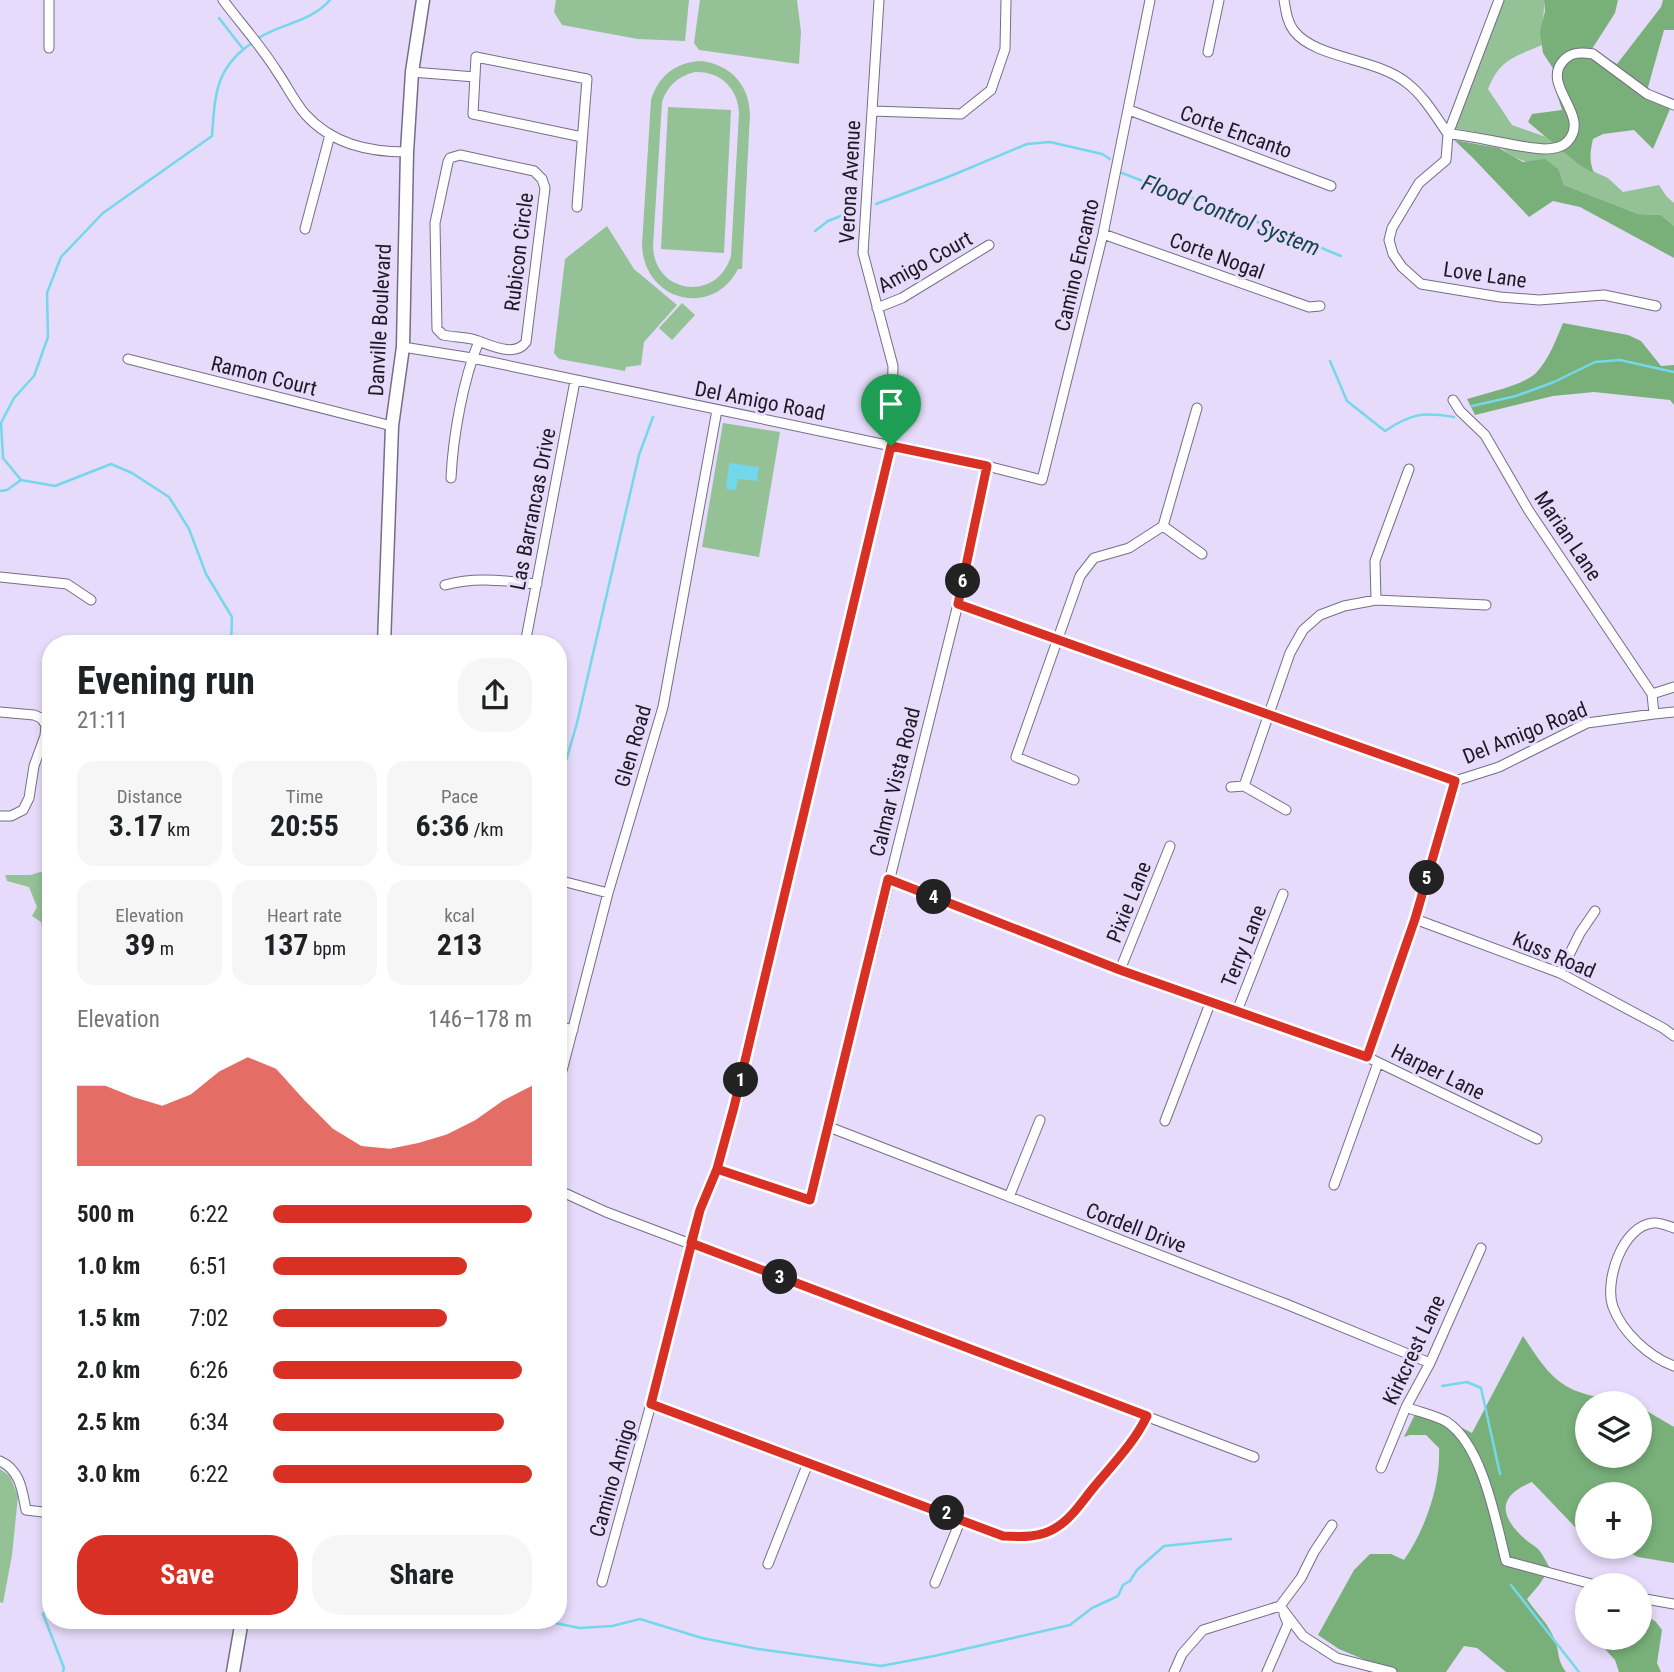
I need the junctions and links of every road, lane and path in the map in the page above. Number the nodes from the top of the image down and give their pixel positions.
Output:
1 (49, 0) edge
2 (223, 0) edge
3 (423, 0) edge
4 (879, 0) edge
5 (1006, 0) edge
6 (1150, 0) edge
7 (1219, 0) edge
8 (1284, 0) edge
9 (1499, 0) edge
10 (50, 48) dead end
11 (1208, 51) dead end
12 (412, 72) junction
13 (475, 77) junction
14 (1674, 105) edge
15 (1129, 110) junction
16 (872, 111) junction
17 (1448, 134) junction
18 (330, 135) junction
19 (582, 137) junction
20 (407, 152) junction
21 (1331, 186) dead end
22 (577, 207) dead end
23 (305, 229) dead end
24 (1103, 234) junction
25 (989, 245) dead end
26 (1320, 306) dead end
27 (1656, 306) dead end
28 (877, 308) junction
29 (479, 341) junction
30 (403, 347) junction
31 (472, 358) junction
32 (128, 359) dead end
33 (575, 381) junction
34 (1453, 400) dead end
35 (1197, 408) dead end
36 (717, 410) junction
37 (392, 426) junction
38 (891, 446) junction
39 (987, 466) junction
40 (1409, 469) dead end
41 (451, 478) dead end
42 (1163, 526) junction
43 (1202, 554) dead end
44 (0, 577) edge
45 (537, 584) junction
46 (445, 585) dead end
47 (91, 600) dead end
48 (1376, 600) junction
49 (958, 604) junction
50 (1486, 606) dead end
51 (384, 635) edge
52 (527, 635) edge
53 (1057, 639) junction
54 (1674, 687) edge
55 (1652, 694) junction
56 (0, 712) edge
57 (1674, 712) edge
58 (1269, 715) junction
59 (1654, 715) junction
60 (42, 720) edge
61 (42, 746) edge
62 (1074, 780) dead end
63 (1455, 781) junction
64 (1244, 786) junction
65 (1231, 788) dead end
66 (1286, 810) dead end
67 (0, 816) edge
68 (1170, 846) dead end
69 (888, 879) junction
70 (567, 882) edge
71 (608, 892) junction
72 (1283, 894) dead end
73 (1594, 911) dead end
74 (1415, 919) junction
75 (1120, 970) junction
76 (1560, 973) junction
77 (1211, 1001) junction
78 (1237, 1011) junction
79 (1674, 1026) edge
80 (567, 1028) edge
81 (1663, 1028) junction
82 (573, 1030) junction
83 (1674, 1036) edge
84 (567, 1052) edge
85 (1367, 1057) junction
86 (1378, 1063) junction
87 (1040, 1120) dead end
88 (1165, 1121) dead end
89 (829, 1127) junction
90 (1537, 1139) dead end
91 (717, 1169) junction
92 (1334, 1185) dead end
93 (567, 1194) edge
94 (1009, 1197) junction
95 (1674, 1227) edge
96 (691, 1243) junction
97 (1481, 1248) dead end
98 (1430, 1363) junction
99 (1674, 1366) edge
100 (651, 1404) junction
101 (1406, 1407) junction
102 (1147, 1416) junction
103 (1254, 1457) dead end
104 (0, 1461) edge
105 (808, 1462) junction
106 (1381, 1468) dead end
107 (42, 1512) edge
108 (961, 1518) junction
109 (1332, 1525) dead end
110 (768, 1564) dead end
111 (1575, 1580) edge
112 (602, 1582) dead end
113 (935, 1583) dead end
114 (1652, 1600) edge
115 (1674, 1604) edge
116 (1280, 1606) junction
117 (240, 1629) edge
118 (233, 1672) edge
119 (1174, 1672) edge
120 (1267, 1672) edge
121 (1392, 1672) edge

1 - 10 street
2 - 18 street
3 - 12 main road, Danville Boulevard
4 - 16 street, Verona Avenue
5 - 16 street
6 - 15 street, Camino Encanto
7 - 11 street
8 - 17 street
9 - 17 street, Love Lane
12 - 13 street
12 - 20 main road, Danville Boulevard
13 - 19 street
13 - 19 street
14 - 17 street
15 - 21 street, Corte Encanto
15 - 24 street, Camino Encanto
16 - 28 street, Verona Avenue
17 - 27 street, Love Lane
18 - 20 street
18 - 23 street
19 - 22 street
20 - 30 main road, Danville Boulevard
24 - 26 street, Corte Nogal
24 - 39 street, Camino Encanto
25 - 28 street, Amigo Court
28 - 38 street, Verona Avenue
29 - 29 street, Rubicon Circle
29 - 31 street
30 - 31 street, Del Amigo Road
30 - 37 main road, Danville Boulevard
31 - 33 street, Del Amigo Road
31 - 41 street
32 - 37 street, Ramon Court
33 - 36 street, Del Amigo Road
33 - 45 street, Las Barrancas Drive
34 - 55 street, Marian Lane
35 - 42 street
36 - 38 street, Del Amigo Road
36 - 71 street, Glen Road
37 - 51 main road, Danville Boulevard
38 - 39 street, Del Amigo Road
38 - 91 street, Camino Amigo
39 - 49 street
40 - 48 street
42 - 43 street
42 - 53 street
44 - 47 street
45 - 46 street
45 - 52 street, Las Barrancas Drive
48 - 50 street
48 - 58 street
49 - 53 street, Del Amigo Road
49 - 69 street, Calmar Vista Road
53 - 58 street, Del Amigo Road
53 - 62 street
54 - 55 street
55 - 59 street
56 - 60 street
57 - 59 street, Del Amigo Road
58 - 63 street, Del Amigo Road
58 - 64 street
59 - 63 street, Del Amigo Road
61 - 67 street
63 - 74 street
64 - 65 street
64 - 66 street
68 - 75 street, Pixie Lane
69 - 75 street, Harper Lane
69 - 89 street, Calmar Vista Road
70 - 71 street
71 - 82 street, Glen Road
72 - 78 street, Terry Lane
73 - 76 street
74 - 76 street, Kuss Road
74 - 85 street
75 - 77 street, Harper Lane
76 - 81 street, Kuss Road
77 - 78 street, Harper Lane
77 - 88 street
78 - 85 street, Harper Lane
79 - 81 street
80 - 82 street
81 - 83 street, Kuss Road
82 - 84 street, Glen Road
85 - 86 street, Harper Lane
86 - 90 street, Harper Lane
86 - 92 street
87 - 94 street
89 - 91 street, Calmar Vista Road
89 - 94 street, Cordell Drive
91 - 96 street, Camino Amigo
93 - 96 street
94 - 98 street, Cordell Drive
95 - 99 street
96 - 100 street, Camino Amigo
96 - 102 street
97 - 98 street, Kirkcrest Lane
98 - 101 street, Kirkcrest Lane
100 - 105 street
100 - 112 street, Camino Amigo
101 - 106 street, Kirkcrest Lane
101 - 111 street
102 - 103 street
102 - 108 street
104 - 107 street
105 - 108 street
105 - 110 street
108 - 113 street
109 - 116 street
114 - 115 street
116 - 119 street
116 - 120 street
116 - 121 street
117 - 118 main road

